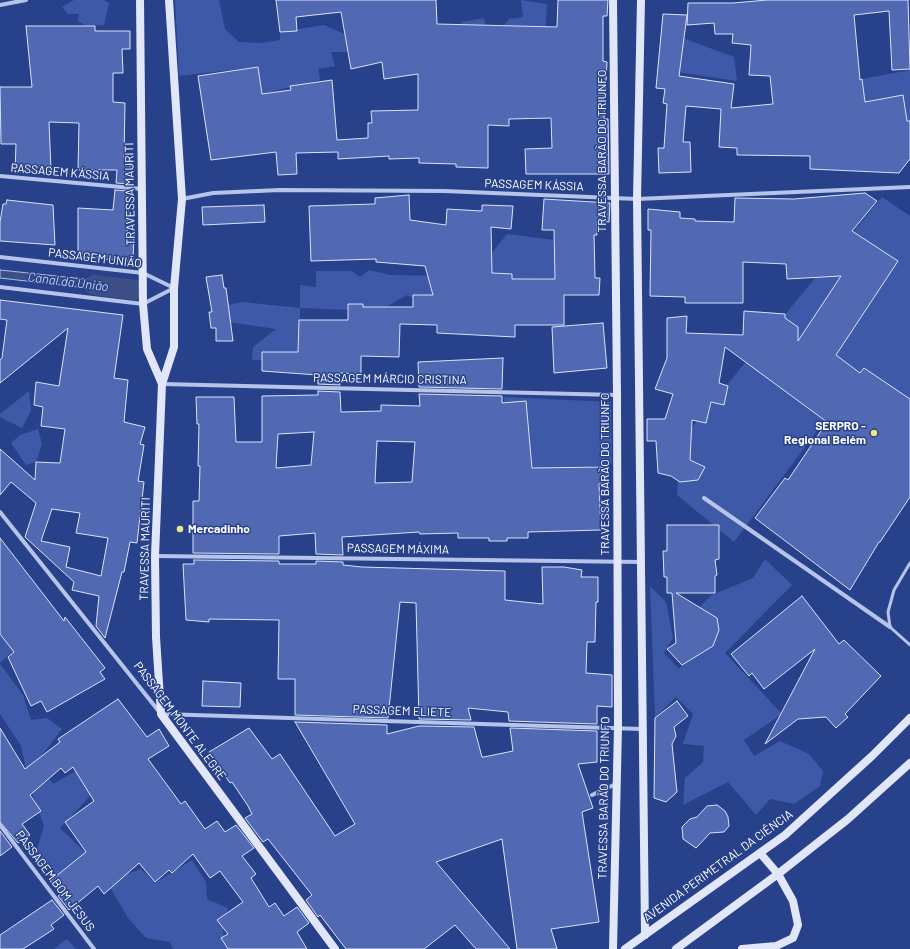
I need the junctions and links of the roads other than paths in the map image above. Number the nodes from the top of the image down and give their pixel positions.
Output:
1 (26, 0) edge
2 (140, 0) edge
3 (169, 0) edge
4 (613, 0) edge
5 (641, 0) edge
6 (0, 5) edge
7 (0, 176) edge
8 (910, 187) edge
9 (143, 189) junction
10 (182, 198) junction
11 (614, 199) junction
12 (637, 199) junction
13 (0, 256) edge
14 (143, 273) junction
15 (0, 287) edge
16 (174, 288) junction
17 (143, 304) junction
18 (162, 384) junction
19 (617, 395) junction
20 (704, 498) dead end
21 (0, 512) edge
22 (155, 556) junction
23 (617, 562) junction
24 (641, 562) junction
25 (910, 563) edge
26 (890, 627) junction
27 (910, 645) edge
28 (161, 714) junction
29 (910, 718) edge
30 (618, 727) junction
31 (642, 729) junction
32 (910, 763) edge
33 (616, 784) junction
34 (592, 795) dead end
35 (0, 825) edge
36 (760, 853) junction
37 (778, 874) junction
38 (645, 935) junction
39 (94, 949) edge
40 (335, 949) edge
41 (613, 949) edge
42 (625, 949) edge
43 (676, 949) edge
44 (742, 949) edge

1 - 6 street
2 - 9 main road, TRAVESSA MAURITI
3 - 10 main road, TRAVESSA MAURITI
4 - 11 main road, TRAVESSA BARÃO DO TRIUNFO
5 - 12 main road
7 - 9 street, PASSAGEM KÁSSIA
8 - 12 street, PASSAGEM KÁSSIA
9 - 14 main road, TRAVESSA MAURITI
10 - 11 street, PASSAGEM KÁSSIA
10 - 16 main road, TRAVESSA MAURITI
11 - 12 street, PASSAGEM KÁSSIA
11 - 19 main road, TRAVESSA BARÃO DO TRIUNFO
12 - 24 main road
13 - 14 street, PASSAGEM UNIÃO
14 - 16 street, PASSAGEM UNIÃO
14 - 17 main road, TRAVESSA MAURITI
15 - 17 street
16 - 17 street
16 - 18 main road, TRAVESSA MAURITI
17 - 18 main road, TRAVESSA MAURITI
18 - 19 street, PASSAGEM MÁRCIO CRISTINA
18 - 22 main road, TRAVESSA MAURITI
19 - 23 main road, TRAVESSA BARÃO DO TRIUNFO
20 - 26 street
21 - 28 street, PASSAGEM MONTE ALEGRE
22 - 23 street, PASSAGEM MÁXIMA
22 - 28 main road, TRAVESSA MAURITI
23 - 24 street, PASSAGEM MÁXIMA
23 - 30 main road, TRAVESSA BARÃO DO TRIUNFO
24 - 31 main road
25 - 26 lane
26 - 27 lane
28 - 30 street, PASSAGEM ELIETE
28 - 40 main road, PASSAGEM MONTE ALEGRE
29 - 36 main road, AVENIDA PERIMETRAL DA CIÊNCIA
30 - 31 street, PASSAGEM ELIETE
30 - 33 main road, TRAVESSA BARÃO DO TRIUNFO
31 - 38 main road
32 - 37 main road
33 - 34 street
33 - 41 main road, TRAVESSA BARÃO DO TRIUNFO
35 - 39 street, PASSAGEM BOM JESUS
36 - 37 main road
36 - 38 main road, AVENIDA PERIMETRAL DA CIÊNCIA
37 - 43 main road
37 - 44 main road
38 - 42 main road, AVENIDA PERIMETRAL DA CIÊNCIA

